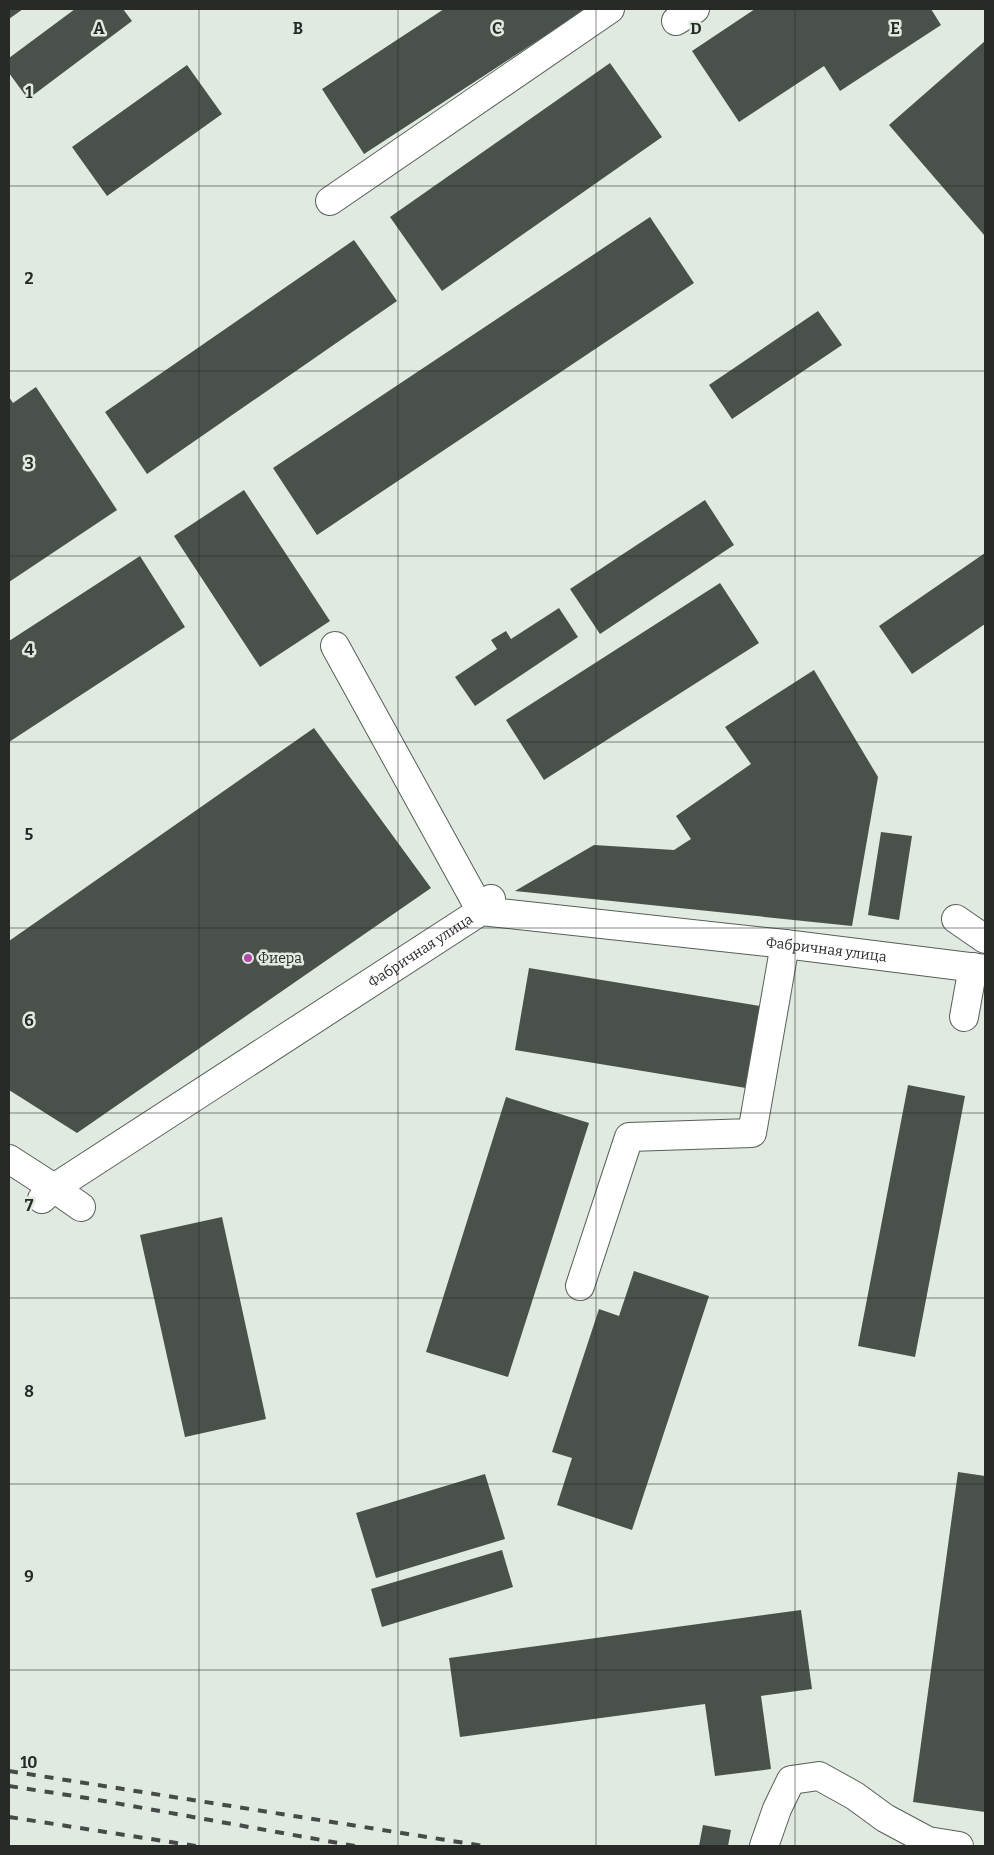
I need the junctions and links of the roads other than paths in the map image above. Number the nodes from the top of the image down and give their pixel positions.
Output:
1 (610, 9) edge
2 (330, 201) dead end
3 (334, 646) dead end
4 (486, 905) junction
5 (956, 919) dead end
6 (985, 940) edge
7 (785, 944) junction
8 (979, 968) edge
9 (964, 1016) dead end
10 (9, 1159) edge
11 (48, 1194) junction
12 (81, 1208) dead end
13 (580, 1286) dead end
14 (764, 1846) edge
15 (959, 1846) edge

1 - 2 street
3 - 4 street
4 - 7 street, Фабричная улица
4 - 11 street, Фабричная улица
5 - 6 street
7 - 8 street, Фабричная улица
7 - 13 street
8 - 9 street
10 - 11 street
11 - 12 street
14 - 15 street

